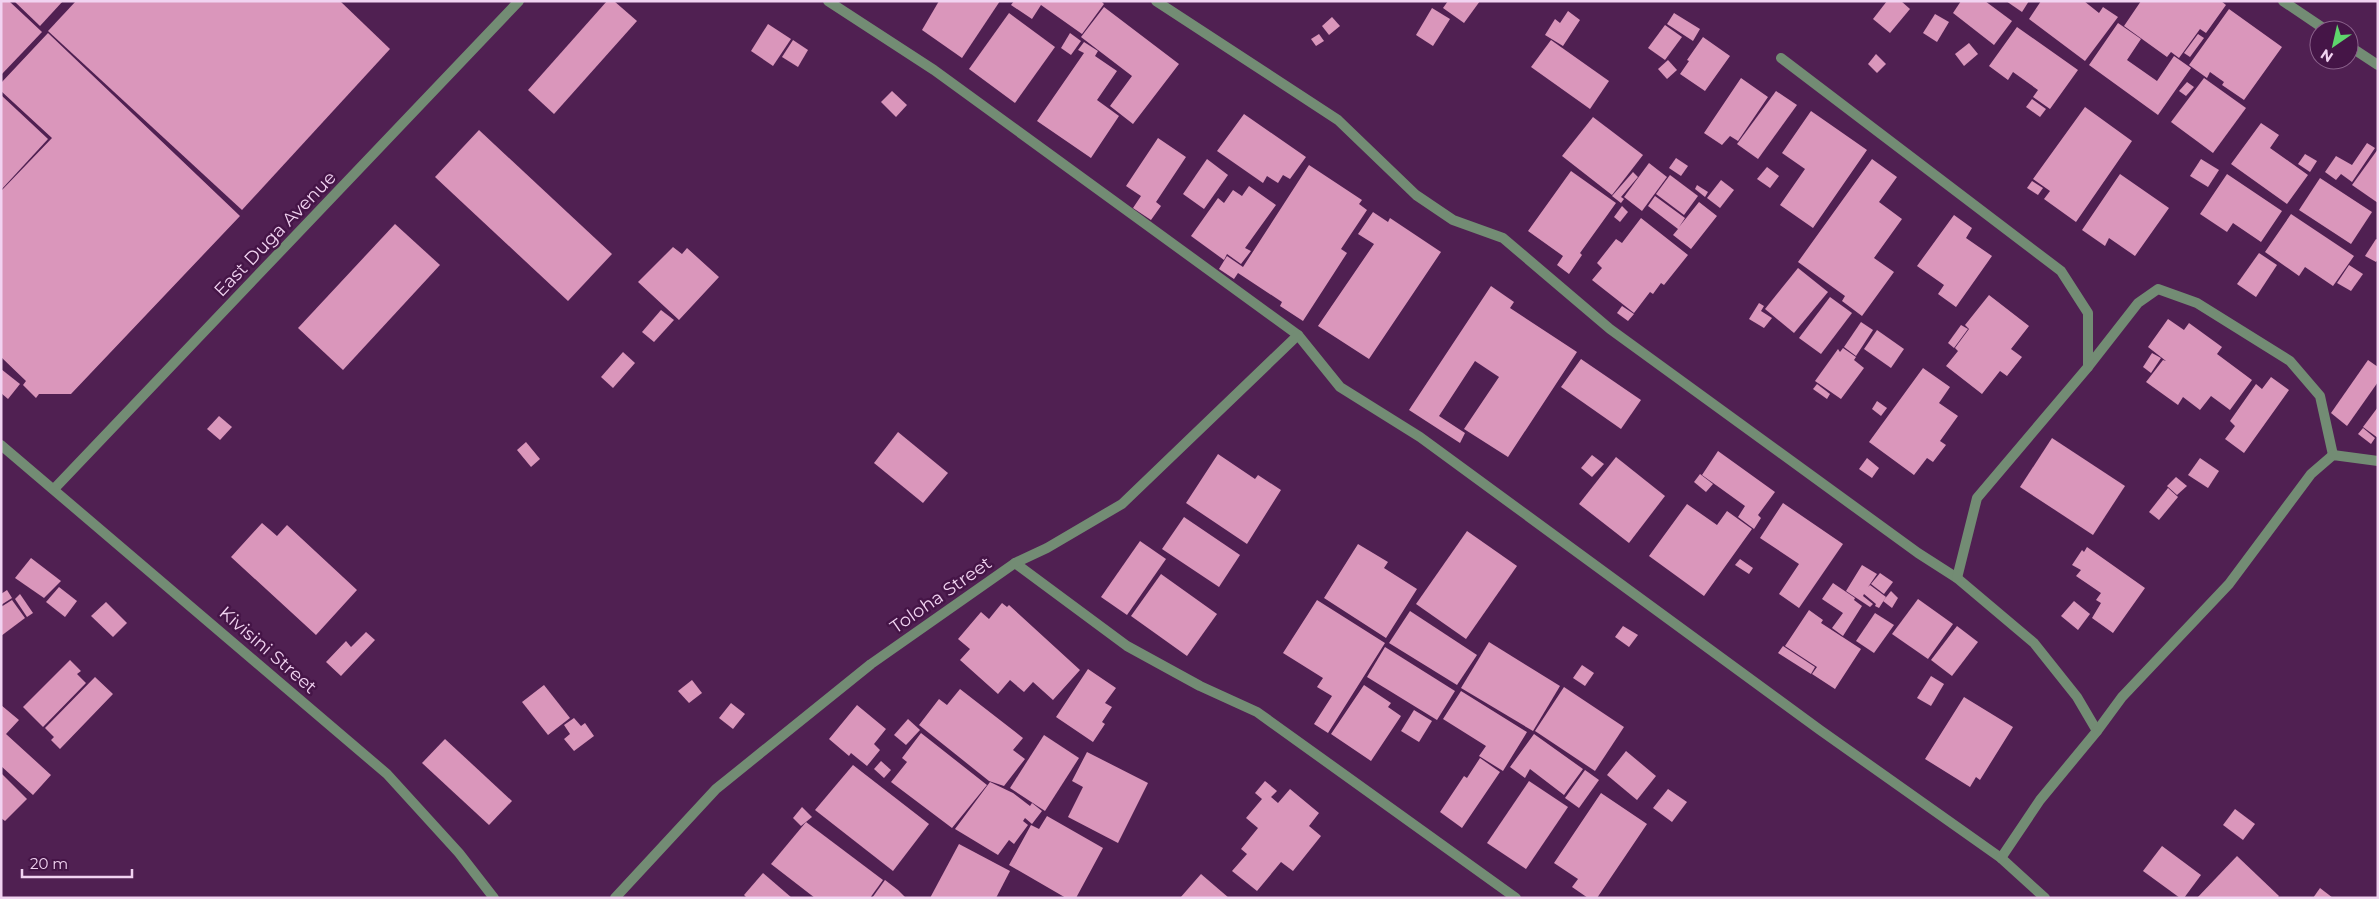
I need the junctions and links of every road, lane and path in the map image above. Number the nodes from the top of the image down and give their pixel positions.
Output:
1 (519, 1) edge
2 (828, 1) edge
3 (1156, 1) edge
4 (2284, 1) edge
5 (2312, 20) edge
6 (2359, 53) edge
7 (1781, 58) dead end
8 (2378, 66) edge
9 (1298, 335) junction
10 (2088, 367) junction
11 (1, 445) edge
12 (2334, 455) junction
13 (2378, 461) edge
14 (54, 489) junction
15 (1015, 563) junction
16 (1957, 578) junction
17 (2097, 731) junction
18 (2001, 858) junction
19 (494, 898) edge
20 (614, 898) edge
21 (1516, 898) edge
22 (2045, 898) edge

1 - 14 street, East Duga Avenue
2 - 9 street
3 - 16 street
4 - 5 street
6 - 8 street
7 - 10 street
9 - 15 street, Toloha Street
9 - 18 street
10 - 12 street
10 - 16 street
11 - 14 street, Kivisini Street
12 - 13 street
12 - 17 street
14 - 19 street, Kivisini Street
15 - 20 street, Toloha Street
15 - 21 street
16 - 17 street
17 - 18 street
18 - 22 street

